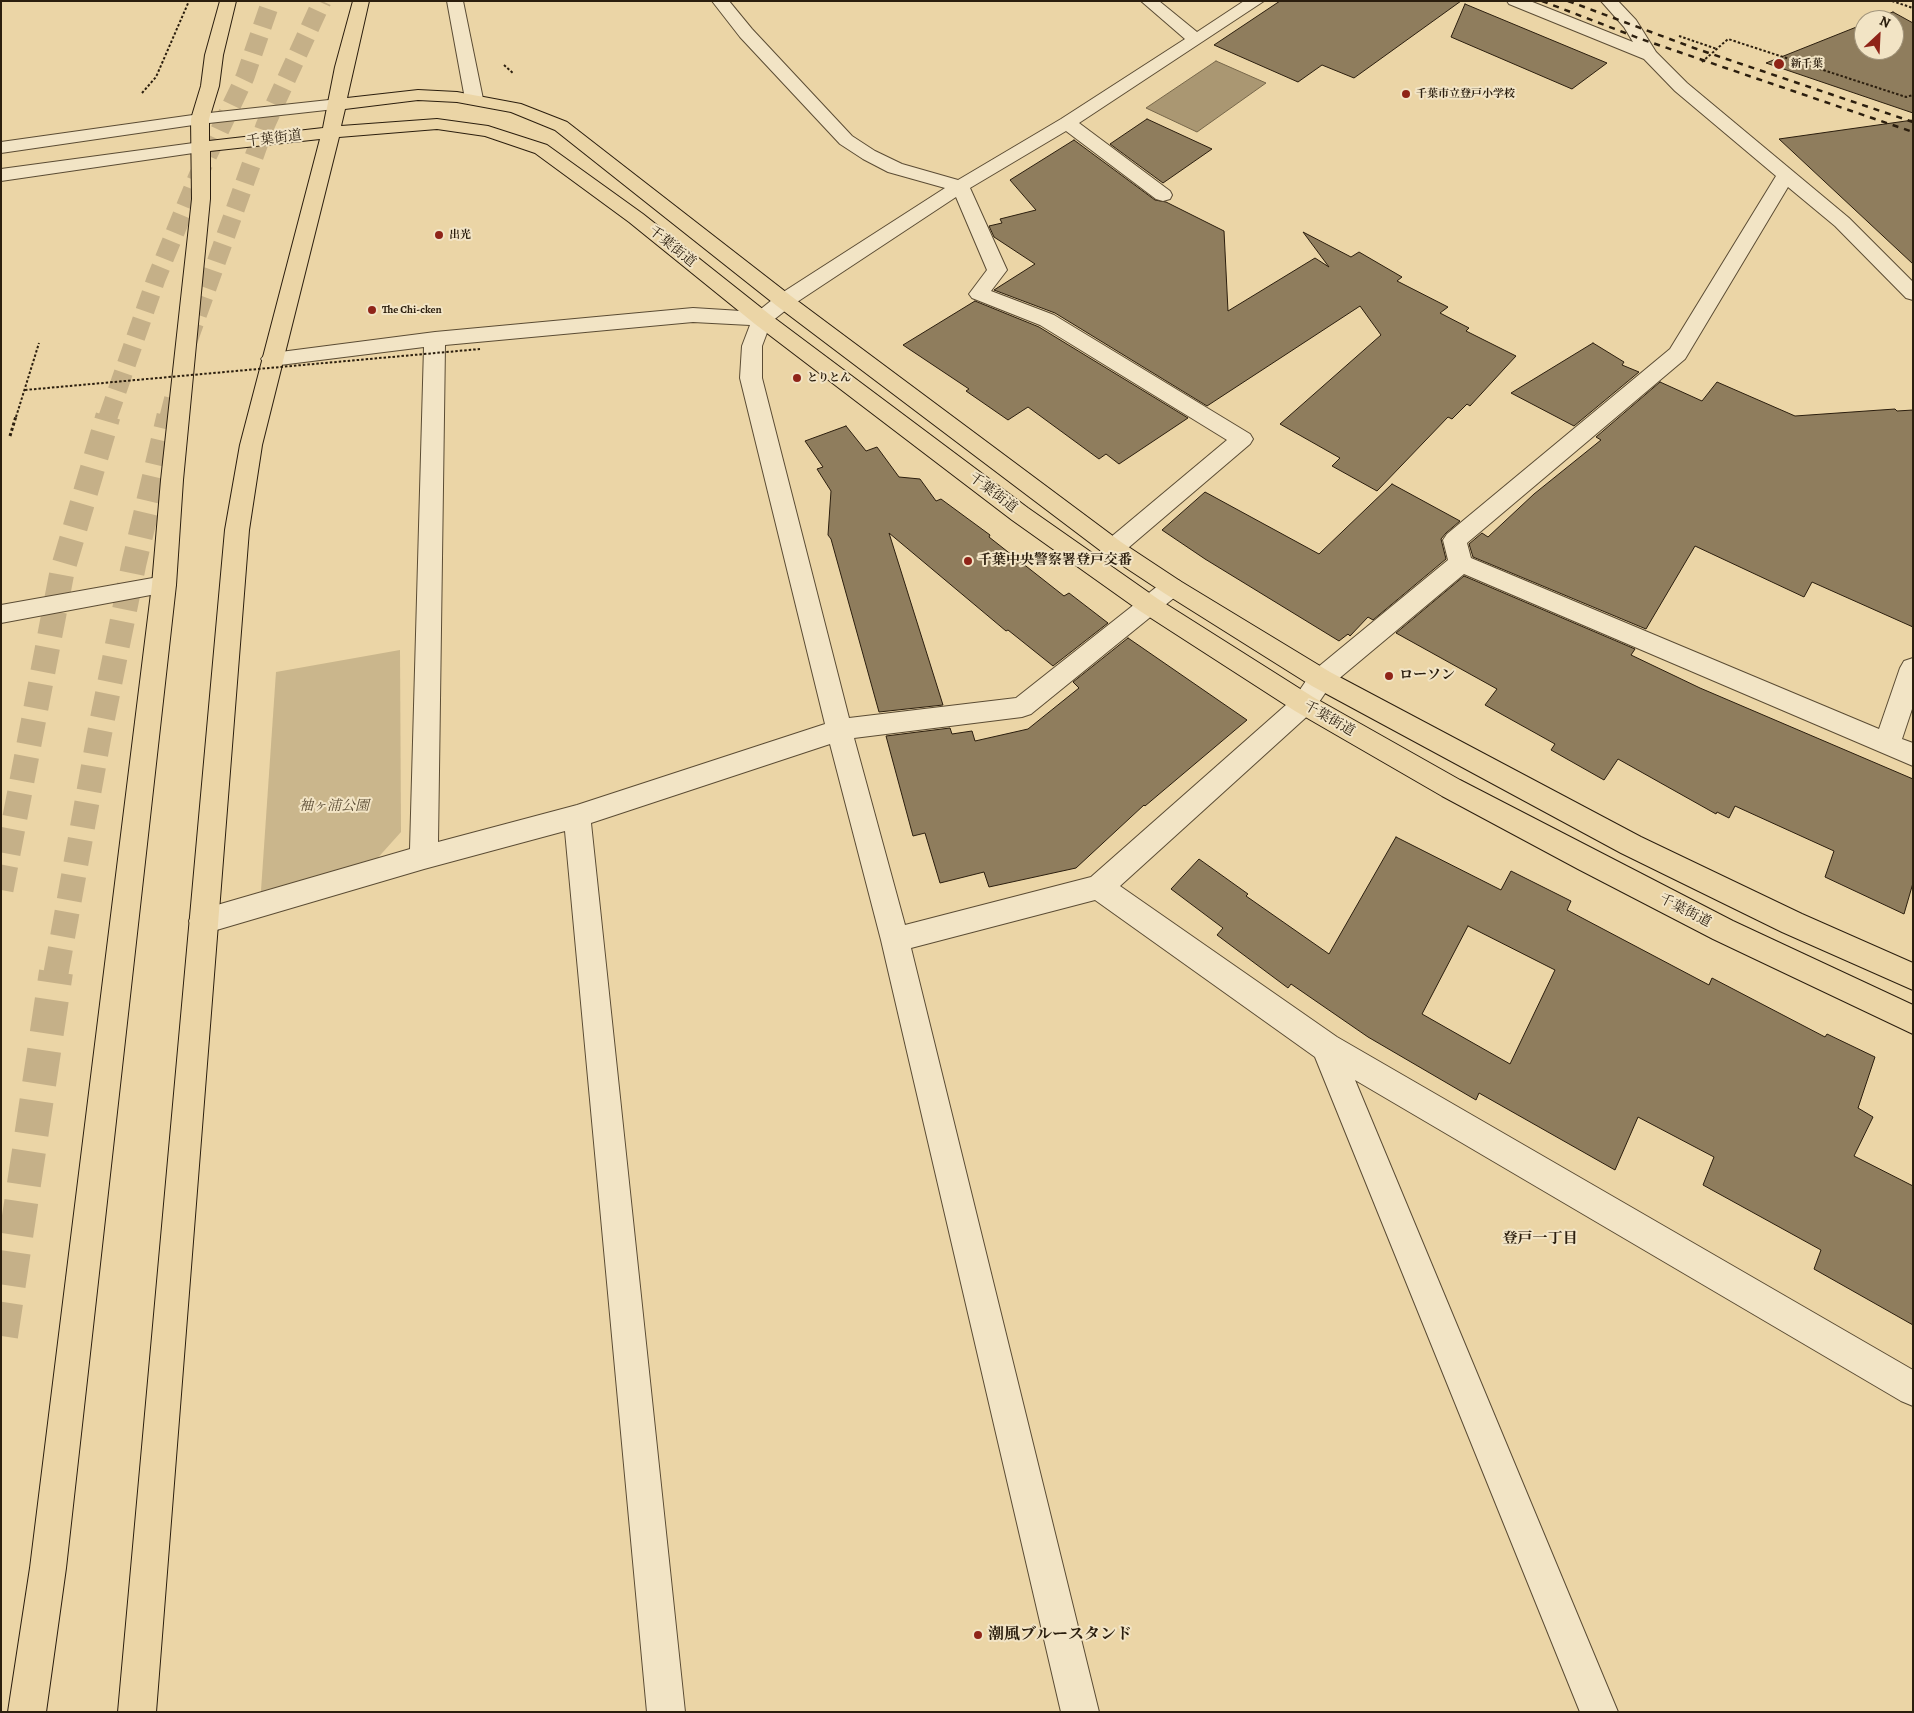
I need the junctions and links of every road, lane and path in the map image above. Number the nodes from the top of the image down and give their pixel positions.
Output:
1 (189, 1) edge
2 (228, 1) edge
3 (361, 1) edge
4 (456, 1) edge
5 (720, 1) edge
6 (1149, 1) edge
7 (1256, 1) edge
8 (1515, 1) edge
9 (1609, 1) edge
10 (1892, 1) edge
11 (1913, 8) edge
12 (1195, 39) junction
13 (1650, 55) junction
14 (1678, 84) junction
15 (1913, 95) edge
16 (136, 96) dead end
17 (474, 99) junction
18 (338, 104) junction
19 (200, 119) junction
20 (1067, 122) junction
21 (331, 132) junction
22 (201, 147) junction
23 (1, 148) edge
24 (1, 175) edge
25 (1786, 175) junction
26 (960, 186) junction
27 (1163, 195) dead end
28 (1913, 294) edge
29 (784, 301) junction
30 (762, 319) junction
31 (435, 339) junction
32 (39, 343) dead end
33 (480, 349) dead end
34 (272, 359) junction
35 (25, 390) junction
36 (10, 436) dead end
37 (1113, 548) junction
38 (1461, 563) junction
39 (164, 585) junction
40 (1172, 587) junction
41 (1149, 604) junction
42 (1, 614) edge
43 (1913, 668) edge
44 (1321, 678) junction
45 (1304, 704) junction
46 (839, 730) junction
47 (1887, 744) junction
48 (1913, 755) edge
49 (576, 816) junction
50 (424, 857) junction
51 (1099, 887) junction
52 (203, 921) junction
53 (895, 940) junction
54 (1913, 977) edge
55 (1913, 1020) edge
56 (1326, 1047) junction
57 (1913, 1389) edge
58 (27, 1712) edge
59 (137, 1712) edge
60 (666, 1712) edge
61 (1080, 1712) edge
62 (1599, 1712) edge

1 - 16 path
2 - 19 highway
3 - 18 highway
4 - 17 street
5 - 26 street
6 - 12 street
7 - 12 street
8 - 13 street
9 - 13 street
10 - 11 path
12 - 20 street
13 - 14 street
14 - 15 path
14 - 25 street
17 - 18 highway, 千葉街道
17 - 29 highway, 千葉街道
18 - 19 street
18 - 21 highway
19 - 22 highway
19 - 23 street
20 - 26 street
20 - 27 street
21 - 22 highway, 千葉街道
21 - 30 highway, 千葉街道
21 - 34 highway
22 - 24 street
22 - 39 highway
25 - 28 street
25 - 38 street
26 - 29 street
26 - 37 street
29 - 30 street
29 - 37 highway, 千葉街道
30 - 31 street
30 - 41 highway, 千葉街道
30 - 46 street
31 - 34 street
31 - 50 street
32 - 35 path
33 - 35 path, bridge
34 - 52 highway
35 - 36 path
37 - 40 highway, 千葉街道
38 - 44 street
38 - 47 street
39 - 42 street
39 - 58 highway
40 - 41 street
40 - 44 highway, 千葉街道
41 - 45 highway, 千葉街道
41 - 46 street
43 - 47 street
44 - 45 street
44 - 54 highway, 千葉街道
45 - 51 street
45 - 55 highway, 千葉街道
46 - 49 street
46 - 53 street
47 - 48 street
49 - 50 street
49 - 60 street
50 - 52 street
51 - 53 street
51 - 56 street
52 - 59 highway
53 - 61 street
56 - 57 street
56 - 62 street

